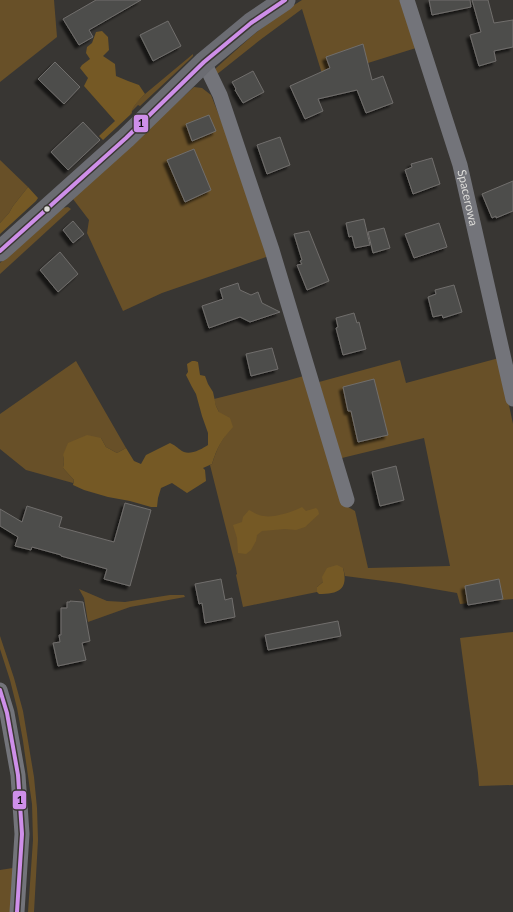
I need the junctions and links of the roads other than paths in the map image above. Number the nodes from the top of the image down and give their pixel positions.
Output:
1 (285, 0) edge
2 (407, 0) edge
3 (204, 62) junction
4 (0, 251) edge
5 (513, 399) edge
6 (347, 500) dead end
7 (0, 690) edge
8 (17, 912) edge

1 - 3 street
2 - 5 street, Spacerowa
3 - 4 street
3 - 6 street
7 - 8 street

